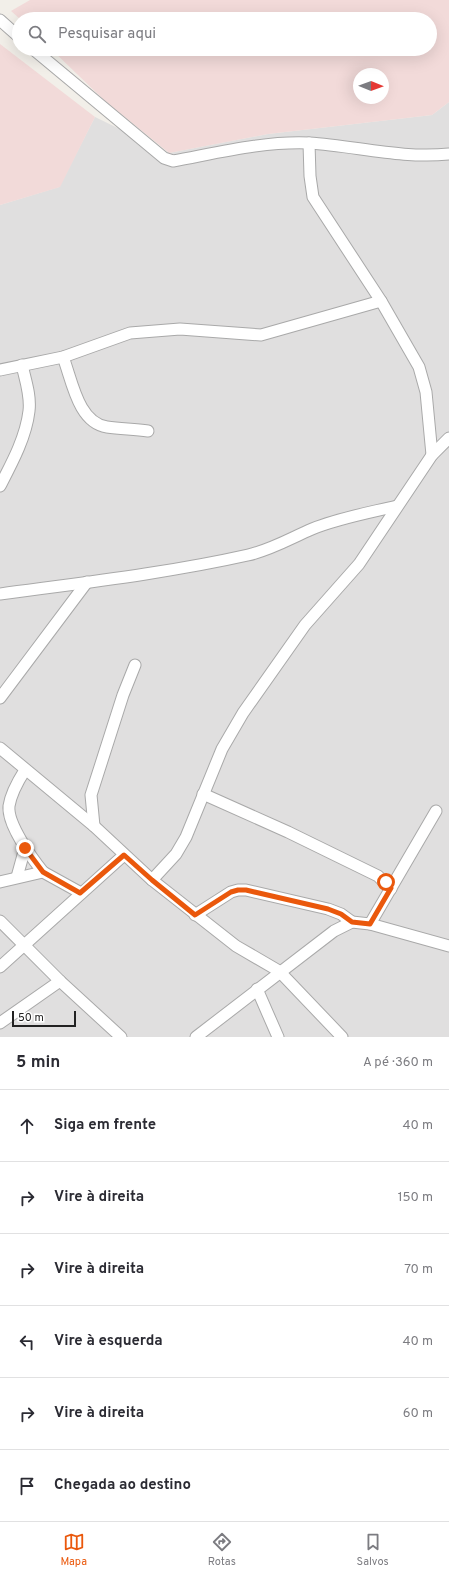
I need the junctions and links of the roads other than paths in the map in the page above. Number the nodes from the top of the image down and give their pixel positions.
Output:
1 (0, 20) edge
2 (12, 31) edge
3 (41, 56) edge
4 (309, 143) junction
5 (449, 154) edge
6 (381, 301) junction
7 (64, 357) junction
8 (22, 365) junction
9 (0, 370) edge
10 (148, 431) dead end
11 (449, 438) edge
12 (432, 455) junction
13 (0, 486) edge
14 (397, 506) junction
15 (87, 582) junction
16 (0, 594) edge
17 (135, 665) dead end
18 (0, 698) edge
19 (0, 748) edge
20 (25, 770) junction
21 (203, 794) junction
22 (436, 811) dead end
23 (94, 826) junction
24 (25, 848) junction
25 (124, 855) junction
26 (43, 872) junction
27 (17, 877) junction
28 (152, 880) junction
29 (0, 882) edge
30 (391, 888) junction
31 (80, 893) junction
32 (195, 915) junction
33 (0, 921) edge
34 (352, 922) junction
35 (370, 924) junction
36 (25, 945) junction
37 (449, 946) edge
38 (0, 967) edge
39 (279, 971) junction
40 (60, 981) junction
41 (257, 989) junction
42 (0, 1023) edge
43 (121, 1037) edge
44 (196, 1037) edge
45 (278, 1037) edge
46 (342, 1037) edge

1 - 2 street
3 - 4 street
4 - 5 street
4 - 6 street
6 - 7 street
6 - 12 street
7 - 8 street
7 - 10 street
8 - 9 street
8 - 13 street
11 - 12 street
12 - 14 street
14 - 15 street
14 - 21 street
15 - 16 street
15 - 18 street
17 - 23 street
19 - 20 street
20 - 23 street
20 - 24 street
21 - 28 street
21 - 30 street
22 - 30 street
23 - 25 street
24 - 26 street
24 - 27 street
25 - 28 street
25 - 31 street
26 - 27 street
26 - 31 street
27 - 29 street
28 - 32 street
30 - 35 street
31 - 36 street
32 - 34 street
32 - 39 street
33 - 36 street
34 - 35 street
34 - 39 street
35 - 37 street
36 - 38 street
36 - 40 street
39 - 41 street
39 - 46 street
40 - 42 street
40 - 43 street
41 - 44 street
41 - 45 street

